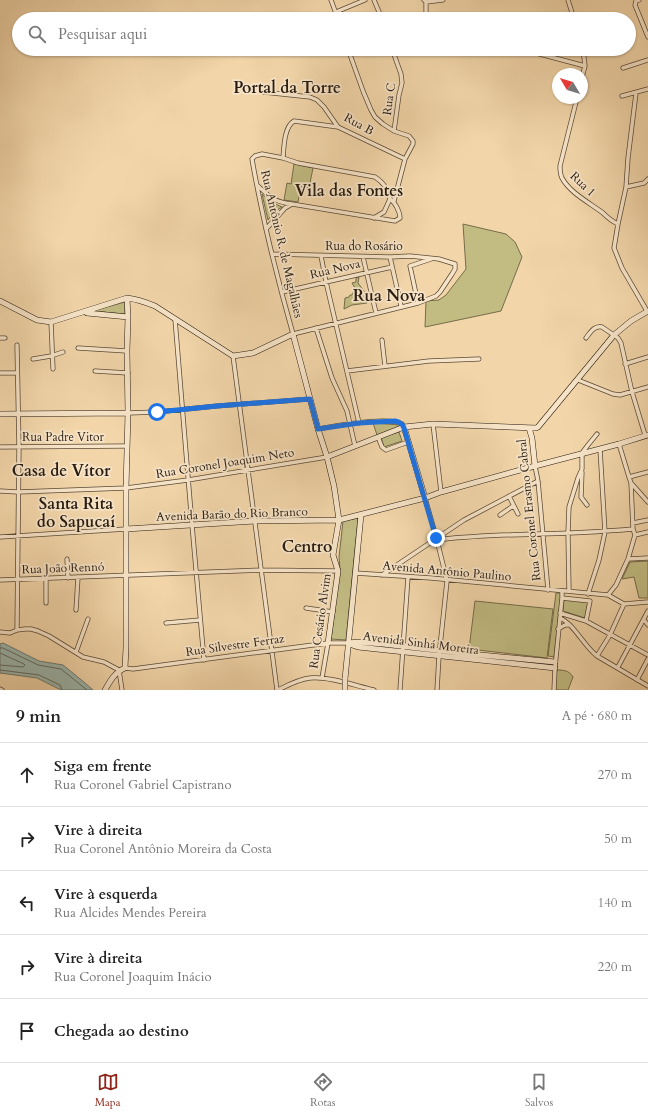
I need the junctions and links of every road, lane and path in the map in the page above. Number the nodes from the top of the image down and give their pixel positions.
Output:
1 (331, 0) edge
2 (365, 0) edge
3 (375, 0) edge
4 (443, 0) edge
5 (568, 0) edge
6 (425, 1) edge
7 (638, 1) edge
8 (336, 12) joint
9 (379, 12) edge
10 (426, 12) edge
11 (572, 12) edge
12 (648, 37) edge
13 (351, 56) edge
14 (395, 56) edge
15 (547, 56) edge
16 (584, 56) edge
17 (648, 60) edge
18 (585, 66) joint
19 (623, 68) dead end
20 (648, 89) edge
21 (263, 92) dead end
22 (636, 93) junction
23 (622, 96) dead end
24 (576, 104) edge
25 (338, 127) junction
26 (394, 131) junction
27 (283, 158) junction
28 (405, 159) junction
29 (648, 179) edge
30 (257, 186) junction
31 (626, 187) junction
32 (392, 200) junction
33 (292, 204) junction
34 (374, 218) junction
35 (618, 224) junction
36 (266, 229) junction
37 (272, 254) junction
38 (321, 256) junction
39 (363, 257) junction
40 (390, 257) junction
41 (433, 259) junction
42 (392, 267) junction
43 (366, 272) junction
44 (326, 282) junction
45 (282, 292) junction
46 (127, 298) junction
47 (0, 301) edge
48 (418, 302) junction
49 (400, 306) junction
50 (648, 311) edge
51 (84, 312) junction
52 (376, 313) junction
53 (128, 317) junction
54 (175, 319) junction
55 (50, 322) junction
56 (335, 322) junction
57 (316, 328) junction
58 (293, 334) junction
59 (614, 336) junction
60 (586, 338) dead end
61 (382, 340) dead end
62 (18, 345) dead end
63 (78, 348) dead end
64 (127, 351) junction
65 (63, 352) dead end
66 (51, 356) junction
67 (233, 356) junction
68 (648, 358) edge
69 (33, 359) dead end
70 (479, 359) dead end
71 (626, 364) junction
72 (385, 366) junction
73 (53, 369) dead end
74 (347, 371) junction
75 (95, 372) dead end
76 (0, 373) edge
77 (17, 373) junction
78 (128, 373) junction
79 (578, 380) junction
80 (648, 387) edge
81 (632, 392) junction
82 (310, 399) junction
83 (240, 404) junction
84 (182, 410) junction
85 (18, 413) junction
86 (128, 413) junction
87 (0, 414) edge
88 (359, 423) junction
89 (350, 424) junction
90 (433, 424) junction
91 (404, 428) junction
92 (529, 428) junction
93 (318, 429) junction
94 (597, 434) dead end
95 (646, 435) edge
96 (378, 437) junction
97 (408, 442) junction
98 (619, 444) junction
99 (127, 446) junction
100 (355, 446) junction
101 (0, 447) edge
102 (19, 447) junction
103 (600, 449) junction
104 (582, 453) junction
105 (327, 457) junction
106 (535, 466) junction
107 (248, 469) junction
108 (582, 469) junction
109 (648, 472) edge
110 (629, 477) junction
111 (188, 480) junction
112 (538, 481) junction
113 (631, 483) junction
114 (126, 488) junction
115 (0, 491) edge
116 (18, 492) junction
117 (441, 492) junction
118 (509, 496) junction
119 (581, 496) junction
120 (573, 497) junction
121 (425, 498) junction
122 (648, 502) edge
123 (587, 505) dead end
124 (513, 506) junction
125 (518, 514) dead end
126 (361, 515) junction
127 (500, 515) dead end
128 (339, 520) junction
129 (648, 520) edge
130 (255, 521) junction
131 (633, 523) junction
132 (192, 525) junction
133 (126, 529) junction
134 (633, 529) junction
135 (605, 532) junction
136 (648, 532) edge
137 (568, 533) junction
138 (543, 534) junction
139 (18, 535) junction
140 (635, 535) junction
141 (0, 536) edge
142 (437, 539) junction
143 (648, 558) edge
144 (66, 559) dead end
145 (628, 559) junction
146 (262, 570) junction
147 (338, 571) junction
148 (196, 572) junction
149 (355, 573) junction
150 (382, 574) junction
151 (126, 576) junction
152 (408, 576) junction
153 (78, 577) junction
154 (68, 578) junction
155 (46, 579) junction
156 (0, 580) edge
157 (18, 580) junction
158 (447, 580) junction
159 (548, 590) junction
160 (562, 591) junction
161 (569, 591) junction
162 (588, 594) junction
163 (608, 595) junction
164 (562, 598) junction
165 (648, 602) edge
166 (46, 603) dead end
167 (624, 604) junction
168 (306, 608) dead end
169 (76, 610) dead end
170 (333, 612) junction
171 (560, 612) junction
172 (648, 613) edge
173 (560, 618) junction
174 (88, 619) dead end
175 (200, 620) junction
176 (644, 620) junction
177 (586, 621) junction
178 (166, 623) dead end
179 (570, 625) junction
180 (648, 625) edge
181 (558, 629) junction
182 (17, 630) junction
183 (0, 632) edge
184 (610, 635) junction
185 (328, 643) junction
186 (348, 643) junction
187 (630, 646) junction
188 (403, 649) junction
189 (272, 651) junction
190 (76, 652) junction
191 (439, 653) junction
192 (648, 655) edge
193 (470, 656) junction
194 (597, 656) junction
195 (204, 660) junction
196 (648, 660) edge
197 (556, 662) junction
198 (618, 667) junction
199 (554, 668) junction
200 (122, 669) junction
201 (322, 678) junction
202 (637, 680) junction
203 (648, 686) edge
204 (105, 690) edge
205 (122, 690) edge
206 (278, 690) edge
207 (344, 690) edge
208 (374, 690) edge
209 (400, 690) edge
210 (437, 690) edge
211 (554, 690) edge

1 - 8 street
2 - 8 street
3 - 9 street
4 - 6 street
5 - 11 street
6 - 10 street
7 - 12 street
13 - 26 street
14 - 26 street, Rua C
15 - 18 street
16 - 18 street
17 - 19 street
20 - 22 street
21 - 25 street, Rua B
22 - 23 street
22 - 31 street
24 - 35 street, Rua 1
25 - 27 street
25 - 28 street, Rua B
26 - 28 street
27 - 30 street, Rua Antônio R. de Magalhães
27 - 32 street
28 - 32 street
29 - 31 street
30 - 33 street
30 - 36 street, Rua Antônio R. de Magalhães
31 - 35 street
32 - 34 street
32 - 34 street
33 - 34 street
33 - 36 street
35 - 50 street
36 - 37 street, Rua Antônio R. de Magalhães
37 - 38 street, Rua do Rosário
37 - 45 street, Rua Antônio R. de Magalhães
38 - 39 street, Rua do Rosário
38 - 44 street
39 - 40 street, Rua do Rosário
39 - 43 street
40 - 41 street, Rua do Rosário
40 - 42 street
41 - 48 street
41 - 48 street, Rua do Rosário
42 - 43 street, Rua Nova
42 - 49 street
43 - 44 street, Rua Nova
43 - 52 street
44 - 45 street, Rua Nova
44 - 56 street
45 - 58 street, Rua Antônio R. de Magalhães
46 - 51 main road
46 - 53 main road
46 - 54 main road
47 - 55 main road
48 - 49 street
49 - 52 street
50 - 59 main road
51 - 53 main road
51 - 55 main road
52 - 56 street
53 - 64 main road
54 - 67 main road
54 - 84 street
55 - 66 street
56 - 57 street
56 - 74 street
57 - 58 street
57 - 89 street
58 - 67 main road
58 - 82 main road, Rua Cesário Alvim
59 - 60 street
59 - 71 street
59 - 79 main road
61 - 72 street
62 - 77 street
63 - 64 street
64 - 78 main road
65 - 66 street
66 - 69 street
66 - 73 street
67 - 83 street
68 - 71 street
70 - 72 street
71 - 81 street
72 - 74 street
74 - 88 street
75 - 78 street
76 - 77 street
77 - 85 street
78 - 86 main road
79 - 81 street
79 - 92 main road
80 - 81 street
81 - 95 street
82 - 83 street
82 - 93 main road, Rua Cesário Alvim
83 - 84 street
83 - 107 street
84 - 86 street
84 - 111 street
85 - 86 main road
85 - 87 main road
85 - 102 street
86 - 99 main road
88 - 89 street
88 - 91 street
89 - 93 street
89 - 100 street
90 - 91 main road
90 - 92 main road
90 - 117 street
91 - 96 main road
91 - 97 main road
92 - 106 main road, Rua Coronel Erasmo Cabral
93 - 105 main road, Rua Cesário Alvim
94 - 104 street
95 - 98 main road, Avenida Barão do Rio Branco
96 - 97 street
96 - 100 main road
97 - 121 main road
98 - 103 main road, Avenida Barão do Rio Branco
98 - 110 street
99 - 102 street, Rua Padre Vitor
99 - 114 main road
100 - 105 main road
101 - 102 street, Rua Padre Vitor
102 - 116 street
103 - 104 main road, Avenida Barão do Rio Branco
103 - 135 street
104 - 106 main road, Avenida Barão do Rio Branco
104 - 108 street
105 - 107 street, Rua Coronel Joaquim Neto
105 - 128 main road, Rua Cesário Alvim
106 - 112 street, Rua Coronel Erasmo Cabral
106 - 117 main road, Avenida Barão do Rio Branco
107 - 111 street, Rua Coronel Joaquim Neto
107 - 130 street
108 - 119 street
108 - 120 street
109 - 110 street
110 - 113 street
111 - 114 street, Rua Coronel Joaquim Neto
111 - 132 street
112 - 118 street
112 - 138 street, Rua Coronel Erasmo Cabral
113 - 122 street
113 - 131 street
114 - 116 street, Rua Coronel Joaquim Neto
114 - 133 main road
115 - 116 street, Rua Coronel Joaquim Neto
116 - 139 street
117 - 121 main road, Avenida Barão do Rio Branco
118 - 124 street
118 - 142 street
119 - 120 street
119 - 123 street
120 - 137 street
121 - 126 main road, Avenida Barão do Rio Branco
121 - 142 street
124 - 125 street
124 - 127 street
126 - 128 main road, Avenida Barão do Rio Branco
126 - 149 main road
128 - 130 main road, Avenida Barão do Rio Branco
128 - 147 main road, Rua Cesário Alvim
129 - 131 street
130 - 132 main road, Avenida Barão do Rio Branco
130 - 146 street
131 - 134 street
132 - 133 main road, Avenida Barão do Rio Branco
132 - 148 street
133 - 139 street
133 - 151 main road
134 - 135 street
134 - 140 street
135 - 137 street
135 - 162 street
136 - 140 street
137 - 138 street
137 - 161 street
138 - 142 street
138 - 159 street, Rua Coronel Erasmo Cabral
139 - 141 street
139 - 157 street
140 - 145 street
142 - 150 street
142 - 158 street
143 - 145 street
144 - 154 street
145 - 163 street
146 - 147 street, Rua João Rennó
146 - 148 street, Rua João Rennó
146 - 189 street
147 - 170 main road, Rua Cesário Alvim
148 - 151 street, Rua João Rennó
148 - 175 street
149 - 150 street, Avenida Antônio Paulino
149 - 186 main road
150 - 152 street, Avenida Antônio Paulino
151 - 153 street, Rua João Rennó
151 - 200 main road
152 - 158 street, Avenida Antônio Paulino
152 - 188 street
153 - 154 street, Rua João Rennó
153 - 169 street
154 - 155 street, Rua João Rennó
155 - 157 street, Rua João Rennó
155 - 166 street
156 - 157 street, Rua João Rennó
157 - 182 street
158 - 159 street, Avenida Antônio Paulino
158 - 191 street
159 - 160 street, Avenida Antônio Paulino
160 - 161 street, Avenida Antônio Paulino
160 - 164 street
161 - 162 street, Avenida Antônio Paulino
162 - 163 street, Avenida Antônio Paulino
163 - 167 street
164 - 171 street
164 - 177 street
165 - 167 street
167 - 184 street
168 - 170 street
170 - 185 main road, Rua Cesário Alvim
171 - 173 street
171 - 177 street
172 - 176 street
173 - 179 street
173 - 181 street
174 - 190 street
175 - 178 street
175 - 195 street
176 - 180 street
176 - 187 street
177 - 184 street
179 - 181 street
179 - 194 street
181 - 197 street
182 - 183 street
182 - 190 street
184 - 187 street
184 - 194 street
185 - 186 street, Rua Silvestre Ferraz
185 - 189 street, Rua Silvestre Ferraz
185 - 201 street, Rua Cesário Alvim
186 - 188 main road, Avenida Sinhá Moreira
186 - 207 main road, bridge
187 - 192 street
187 - 198 street
188 - 191 main road, Avenida Sinhá Moreira
188 - 209 street
189 - 195 street, Rua Silvestre Ferraz
189 - 206 street
190 - 200 street
191 - 193 main road, Avenida Sinhá Moreira
191 - 210 street
193 - 197 main road, Avenida Sinhá Moreira
193 - 199 main road, Avenida Sinhá Moreira
194 - 198 street
195 - 200 street, Rua Silvestre Ferraz
196 - 202 street
197 - 199 street
198 - 202 street
199 - 211 street
200 - 204 main road
200 - 205 street
201 - 206 street
201 - 208 street
202 - 203 street

